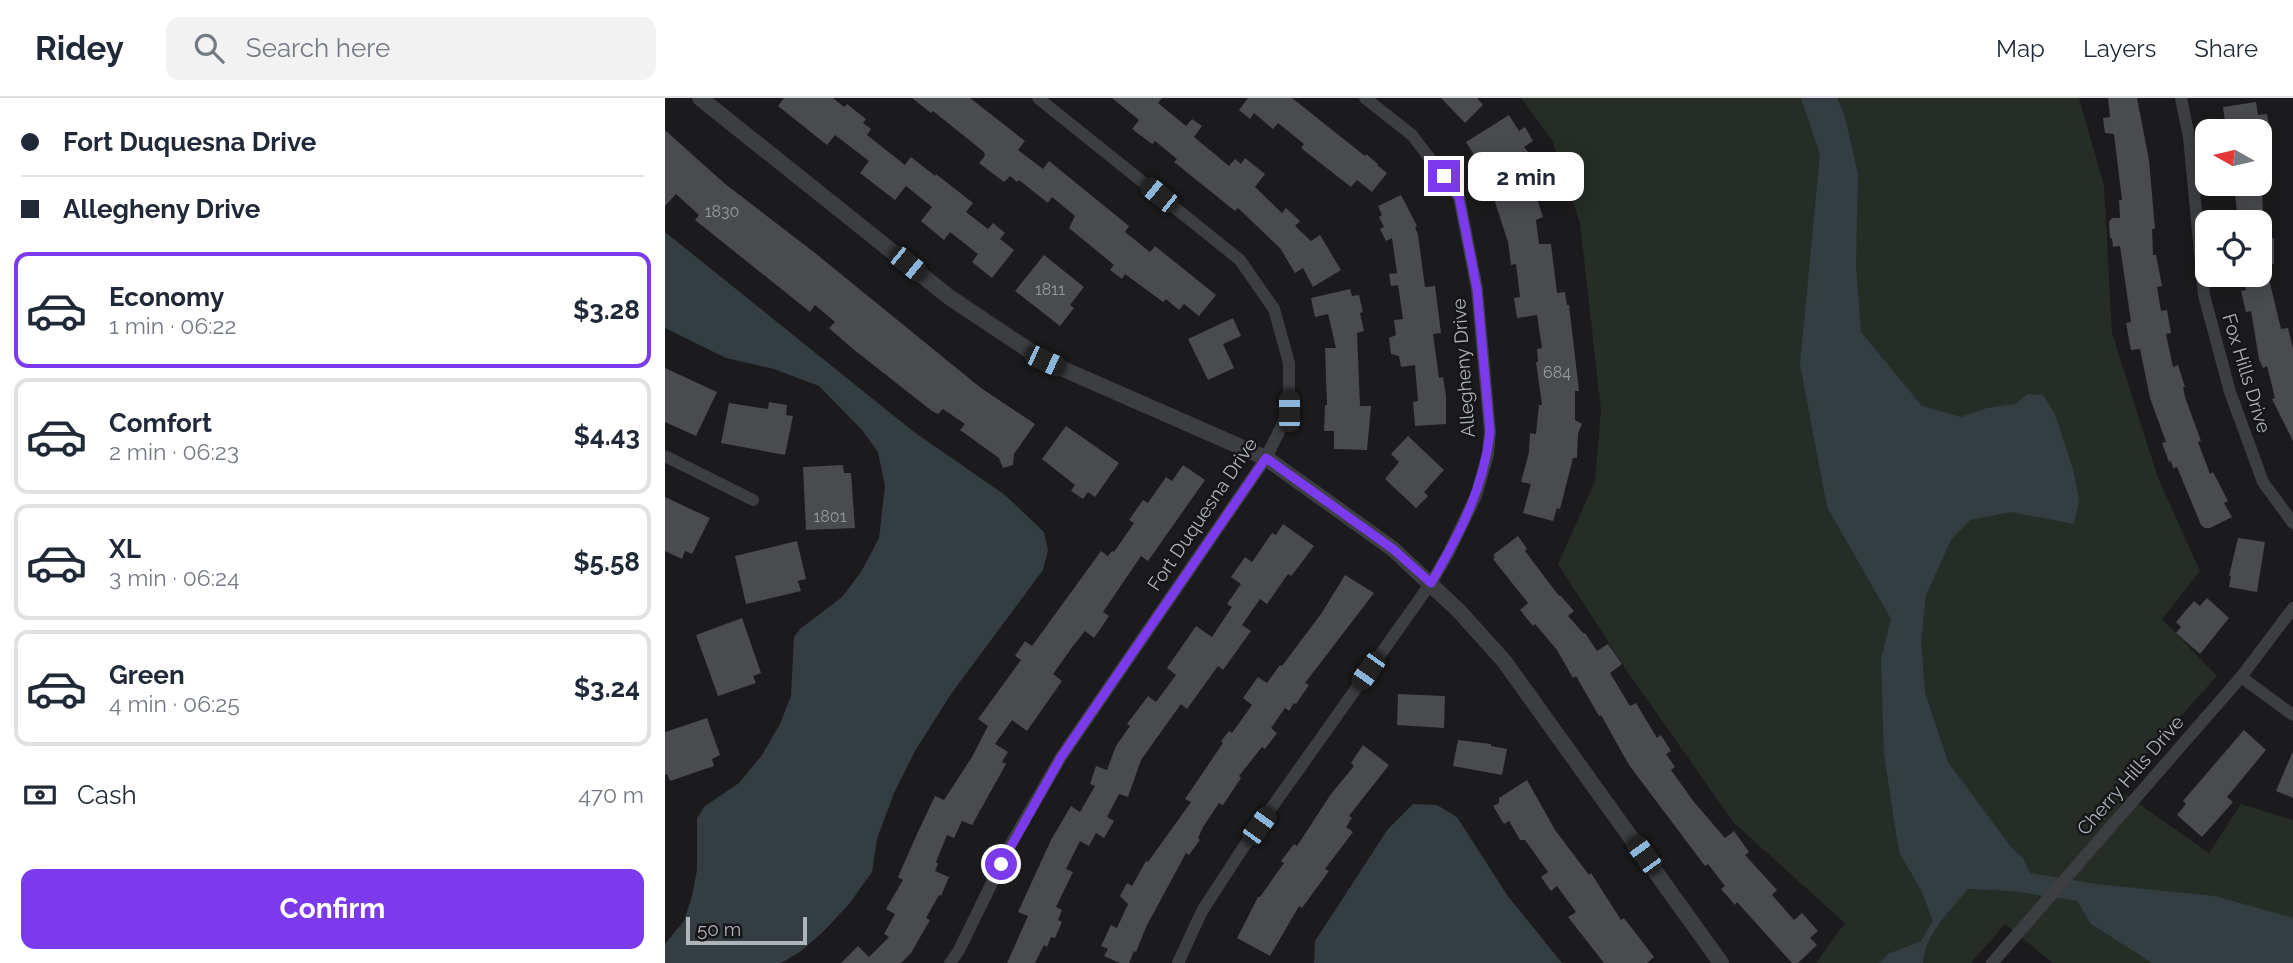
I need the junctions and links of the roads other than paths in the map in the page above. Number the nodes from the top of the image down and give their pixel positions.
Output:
1 (700, 98) edge
2 (1038, 98) edge
3 (1365, 98) edge
4 (2181, 98) edge
5 (665, 456) edge
6 (1266, 458) junction
7 (753, 500) dead end
8 (2293, 523) edge
9 (1431, 583) junction
10 (2293, 608) edge
11 (2241, 677) junction
12 (2293, 715) edge
13 (950, 963) edge
14 (1178, 963) edge
15 (1721, 963) edge
16 (1992, 963) edge

1 - 6 street
2 - 6 street, Fort Duquesna Drive
3 - 9 street, Allegheny Drive
4 - 8 street, Fox Hills Drive
5 - 7 street
6 - 9 street
6 - 13 street, Fort Duquesna Drive
9 - 14 street, Allegheny Drive
9 - 15 street
10 - 11 street, Cherry Hills Drive
11 - 12 street
11 - 16 street, Cherry Hills Drive

